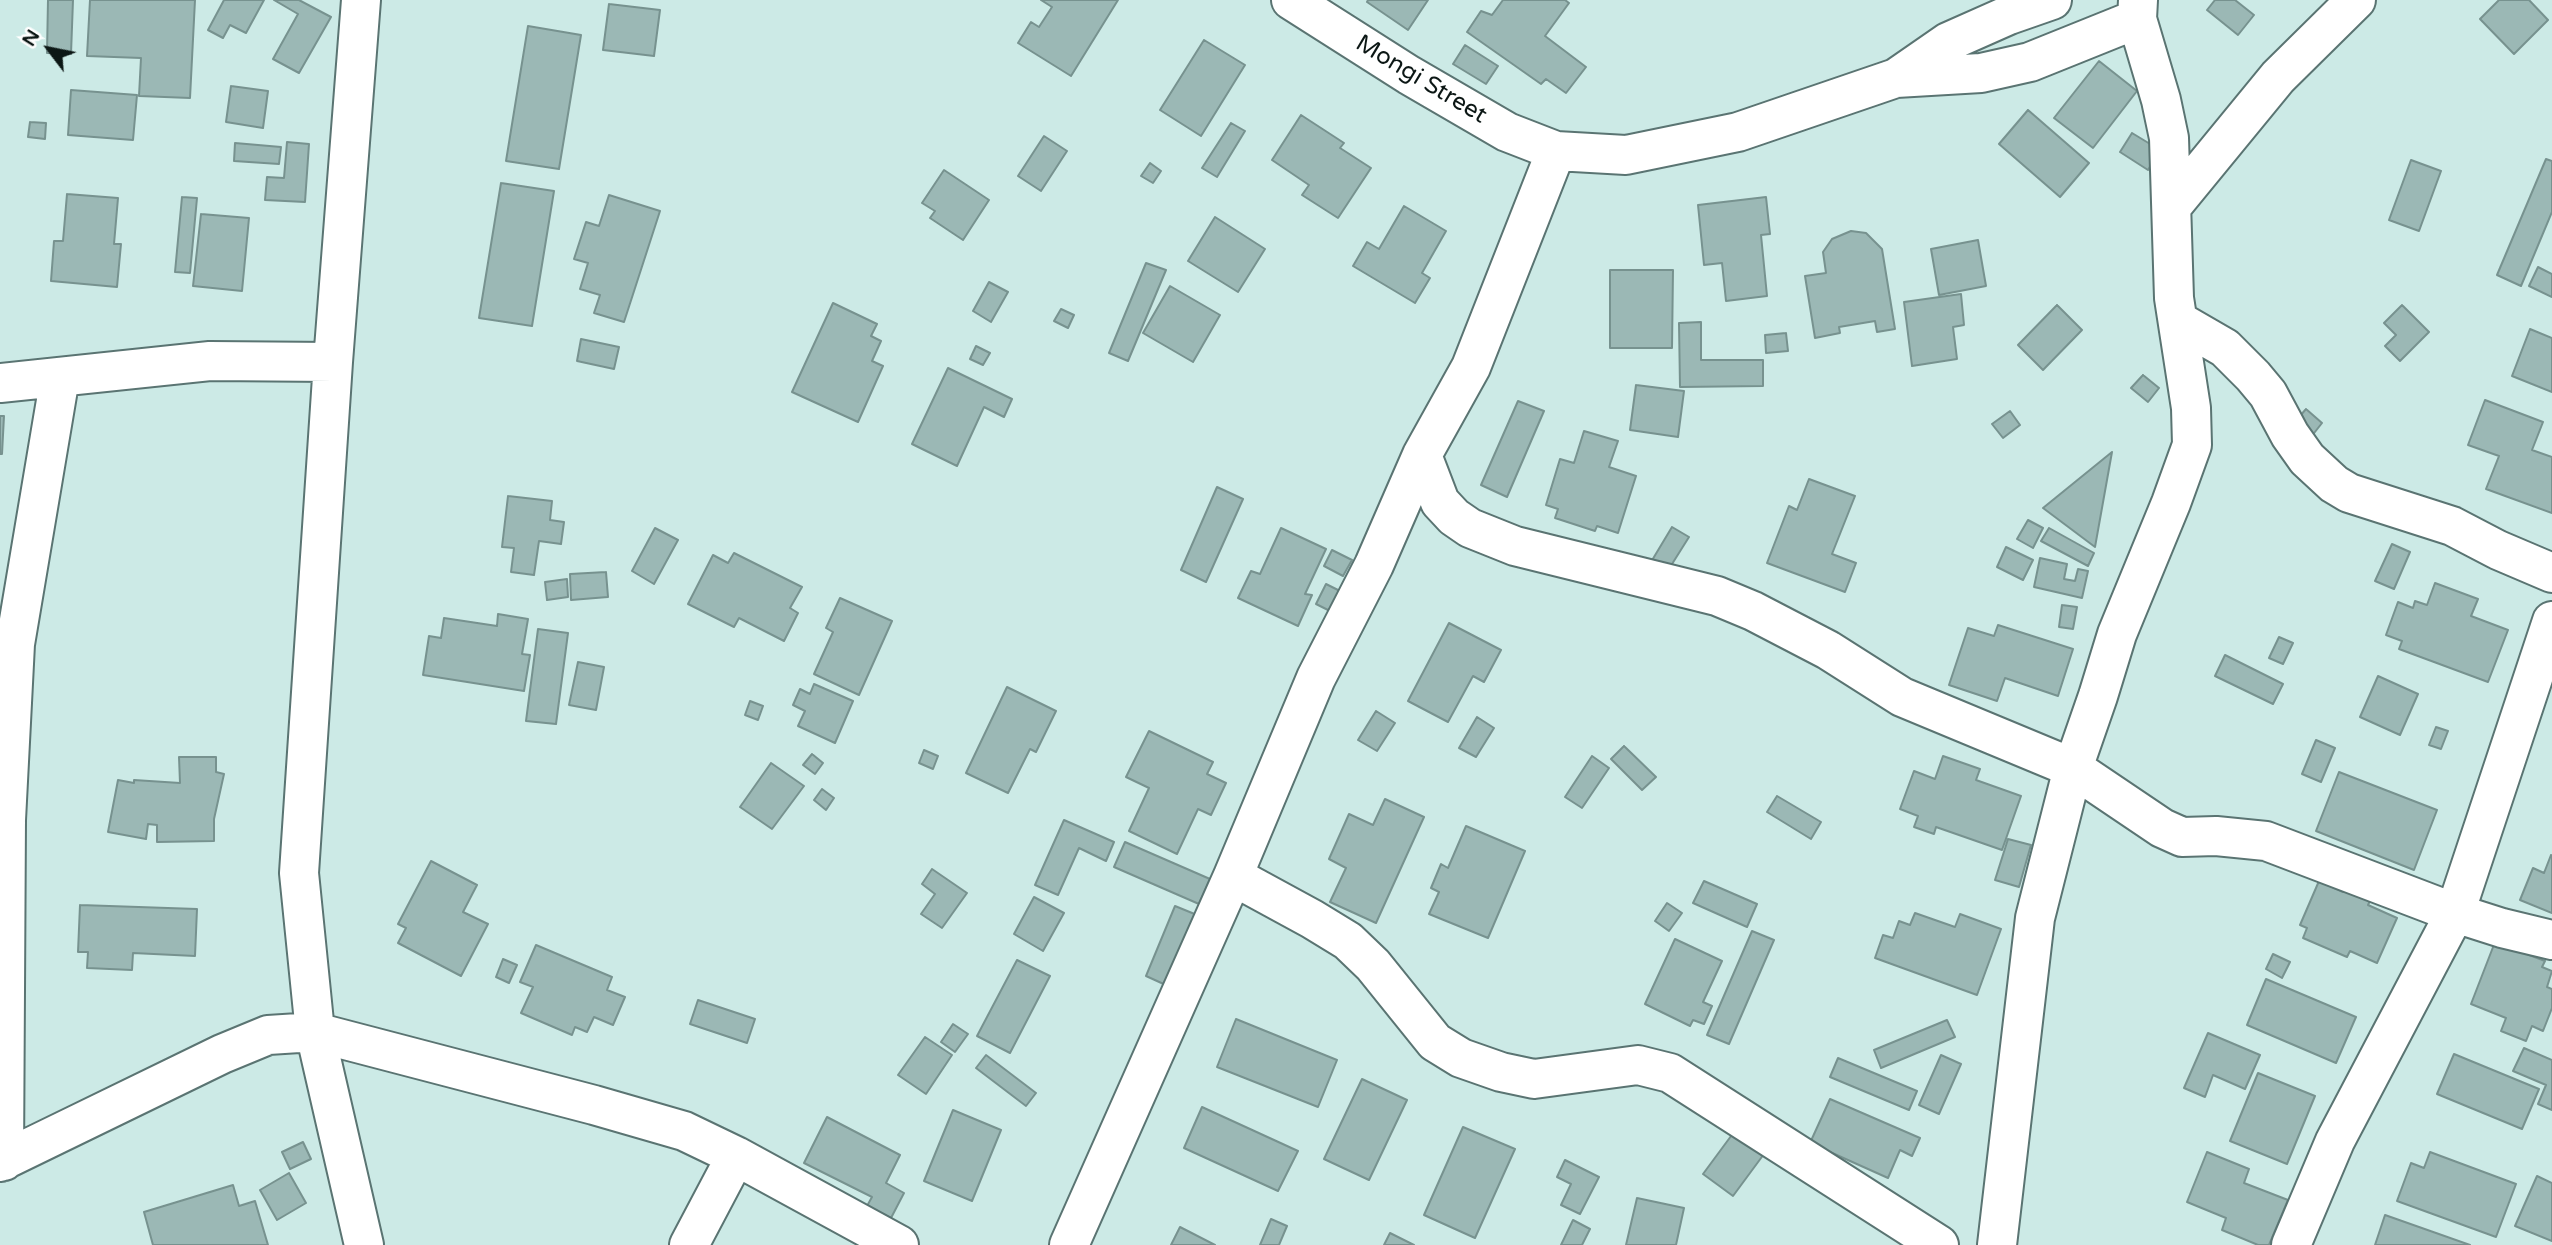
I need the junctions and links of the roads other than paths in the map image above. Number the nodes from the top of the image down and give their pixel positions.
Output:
1 (361, 0) edge
2 (1291, 0) edge
3 (2052, 0) edge
4 (2356, 0) edge
5 (2138, 10) edge
6 (1896, 78) junction
7 (1556, 151) junction
8 (2173, 205) junction
9 (2180, 322) junction
10 (333, 362) junction
11 (60, 377) junction
12 (0, 383) edge
13 (1422, 455) junction
14 (2552, 573) edge
15 (2552, 621) edge
16 (2073, 768) junction
17 (1233, 876) junction
18 (2455, 913) junction
19 (2552, 940) edge
20 (315, 1032) junction
21 (736, 1156) junction
22 (2, 1161) edge
23 (364, 1245) edge
24 (689, 1245) edge
25 (899, 1245) edge
26 (1069, 1245) edge
27 (1939, 1245) edge
28 (1997, 1245) edge
29 (2291, 1245) edge

1 - 10 street
2 - 7 street, Mongi Street
3 - 6 street
4 - 8 street
5 - 6 street
5 - 8 street
6 - 7 street, Mongi Street
7 - 13 street
8 - 9 street
9 - 14 street
9 - 16 street
10 - 11 street
10 - 20 street
11 - 12 street
11 - 22 street
13 - 16 street
13 - 17 street
15 - 18 street
16 - 18 street
16 - 28 street
17 - 26 street
17 - 27 street
18 - 19 street
18 - 29 street
20 - 21 street
20 - 22 street
20 - 23 street
21 - 24 street
21 - 25 street

